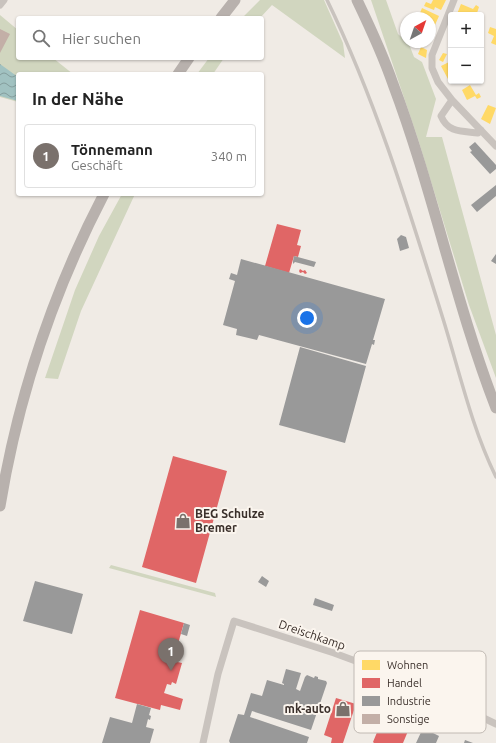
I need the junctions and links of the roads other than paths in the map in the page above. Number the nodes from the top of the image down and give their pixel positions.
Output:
1 (4, 0) edge
2 (236, 0) edge
3 (327, 0) edge
4 (357, 0) edge
5 (454, 0) edge
6 (0, 4) edge
7 (223, 16) edge
8 (188, 60) edge
9 (180, 72) edge
10 (452, 100) junction
11 (481, 130) junction
12 (496, 146) edge
13 (103, 196) edge
14 (496, 408) edge
15 (496, 477) edge
16 (0, 506) edge
17 (354, 661) edge
18 (486, 719) edge
19 (496, 724) edge
20 (203, 743) edge

1 - 6 street
2 - 7 main road
3 - 15 lane
4 - 14 main road
5 - 10 street
8 - 9 main road
10 - 11 street
10 - 11 street
11 - 12 street
13 - 16 main road
17 - 20 street, Dreischkamp
18 - 19 street, Dreischkamp

